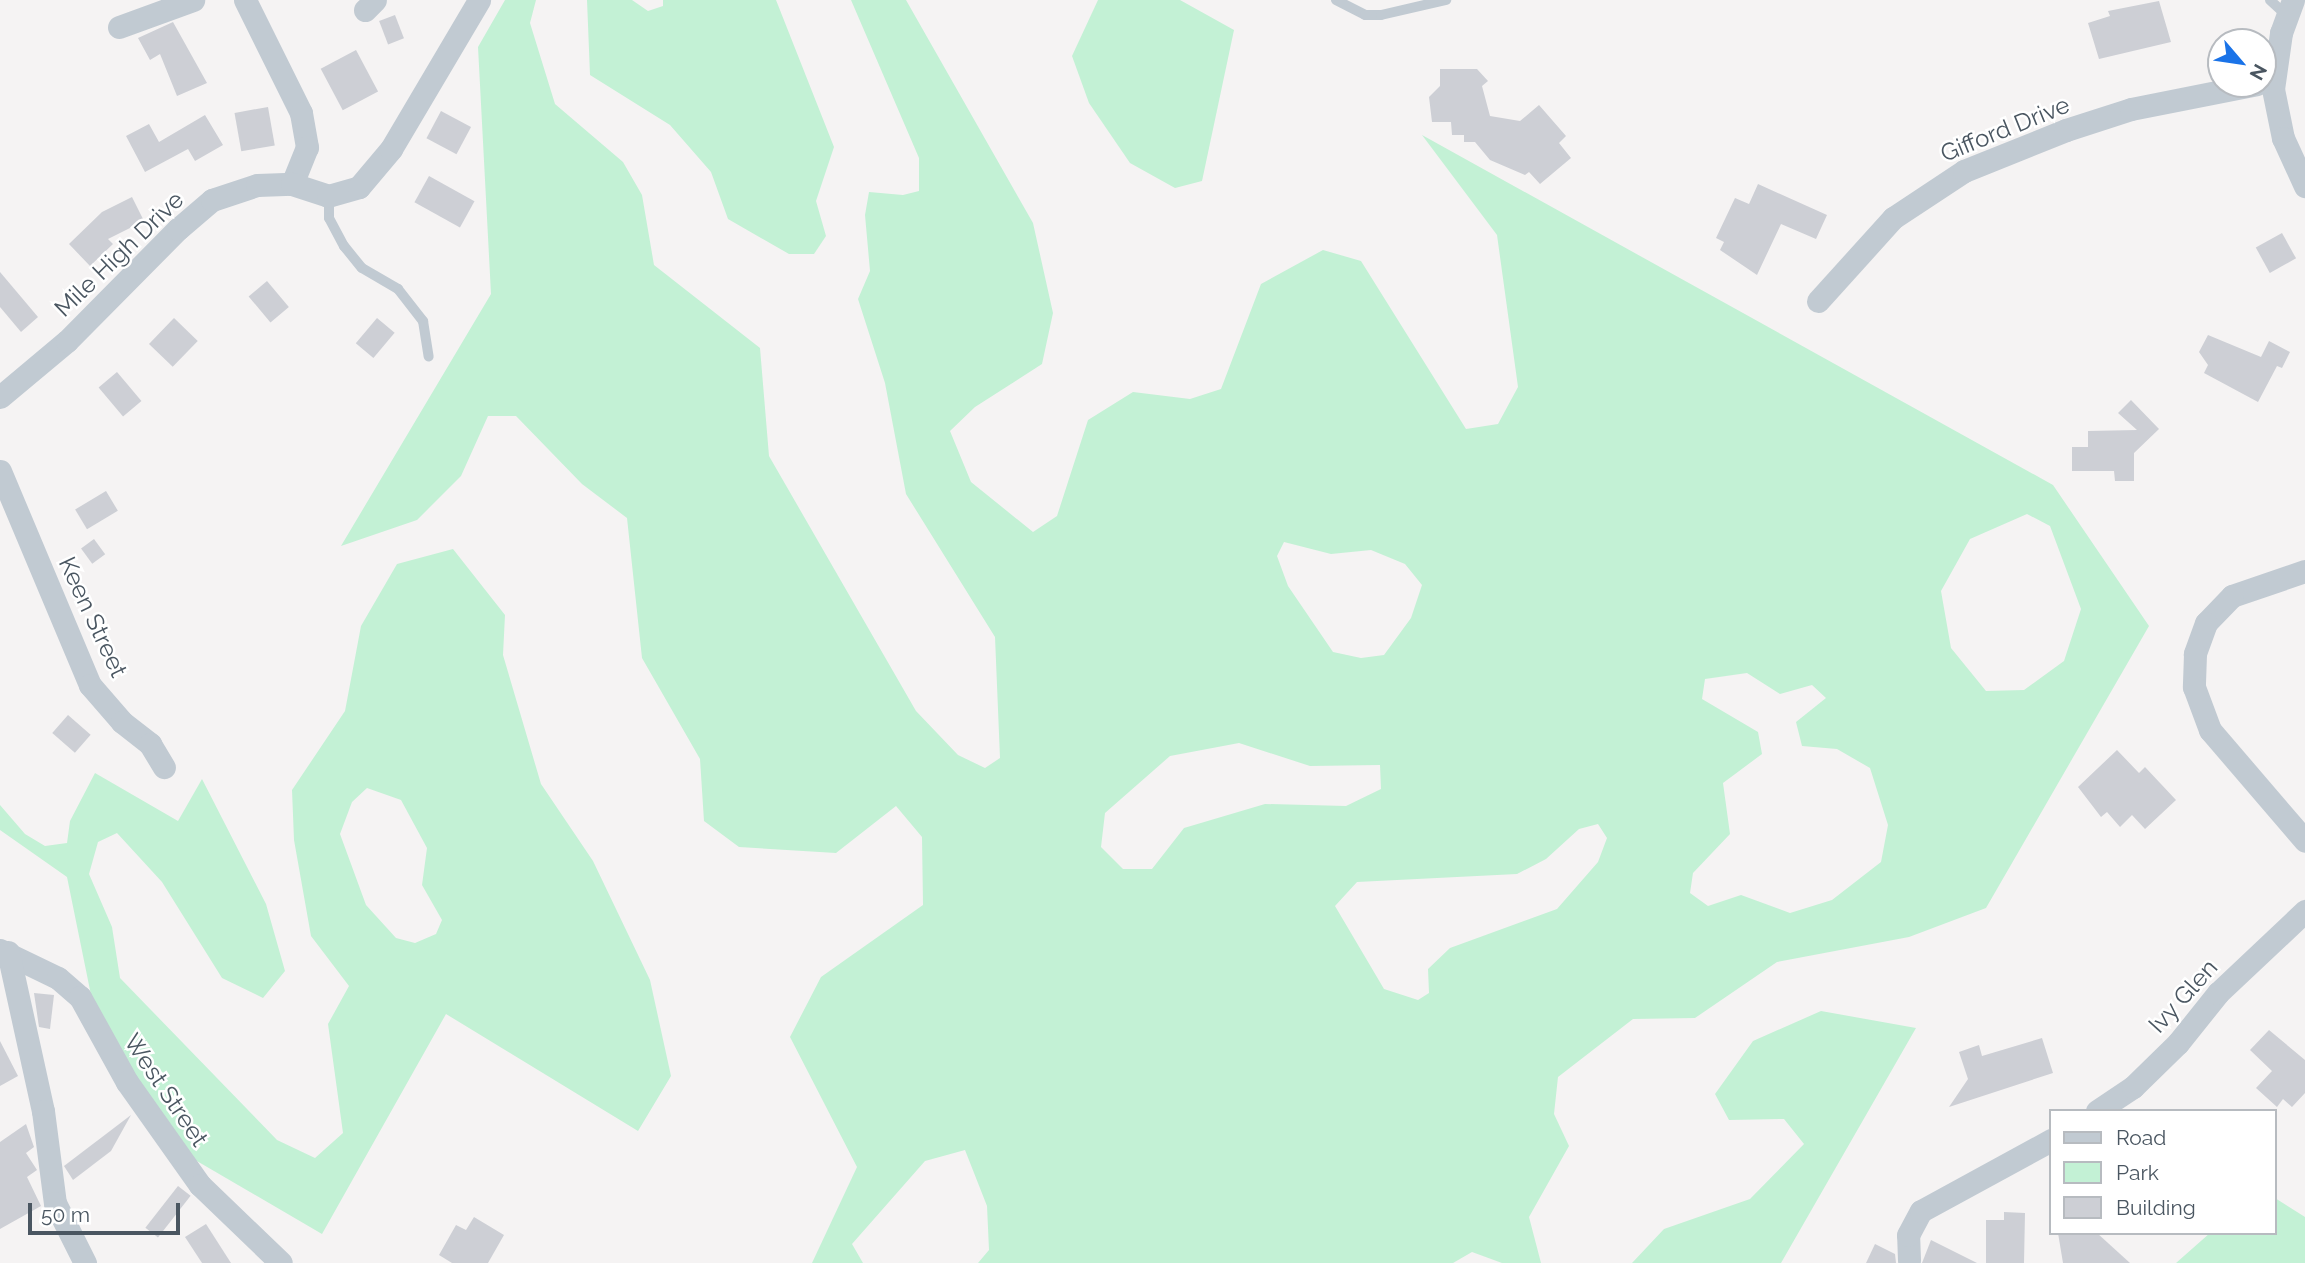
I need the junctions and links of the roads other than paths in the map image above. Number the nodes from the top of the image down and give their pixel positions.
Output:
1 (193, 0) edge
2 (245, 0) edge
3 (479, 0) edge
4 (1336, 0) edge
5 (1446, 0) edge
6 (2284, 5) edge
7 (119, 27) dead end
8 (2277, 33) edge
9 (2207, 94) edge
10 (2270, 98) edge
11 (292, 184) junction
12 (2305, 186) edge
13 (329, 196) junction
14 (1818, 301) dead end
15 (429, 357) dead end
16 (0, 397) edge
17 (0, 471) edge
18 (2305, 571) edge
19 (164, 767) dead end
20 (2305, 841) edge
21 (2305, 911) edge
22 (4, 951) edge
23 (2100, 1109) edge
24 (2050, 1141) edge
25 (1909, 1259) dead end
26 (85, 1263) edge
27 (281, 1263) edge

1 - 7 street
2 - 11 street
3 - 13 street
4 - 5 lane
6 - 8 street
9 - 14 street, Gifford Drive
10 - 12 street
11 - 13 street, Mile High Drive
11 - 16 street, Mile High Drive
13 - 15 lane
17 - 19 street, Keen Street
18 - 20 street
21 - 23 street, Ivy Glen
22 - 26 street, West Street
22 - 27 street, West Street
24 - 25 street

